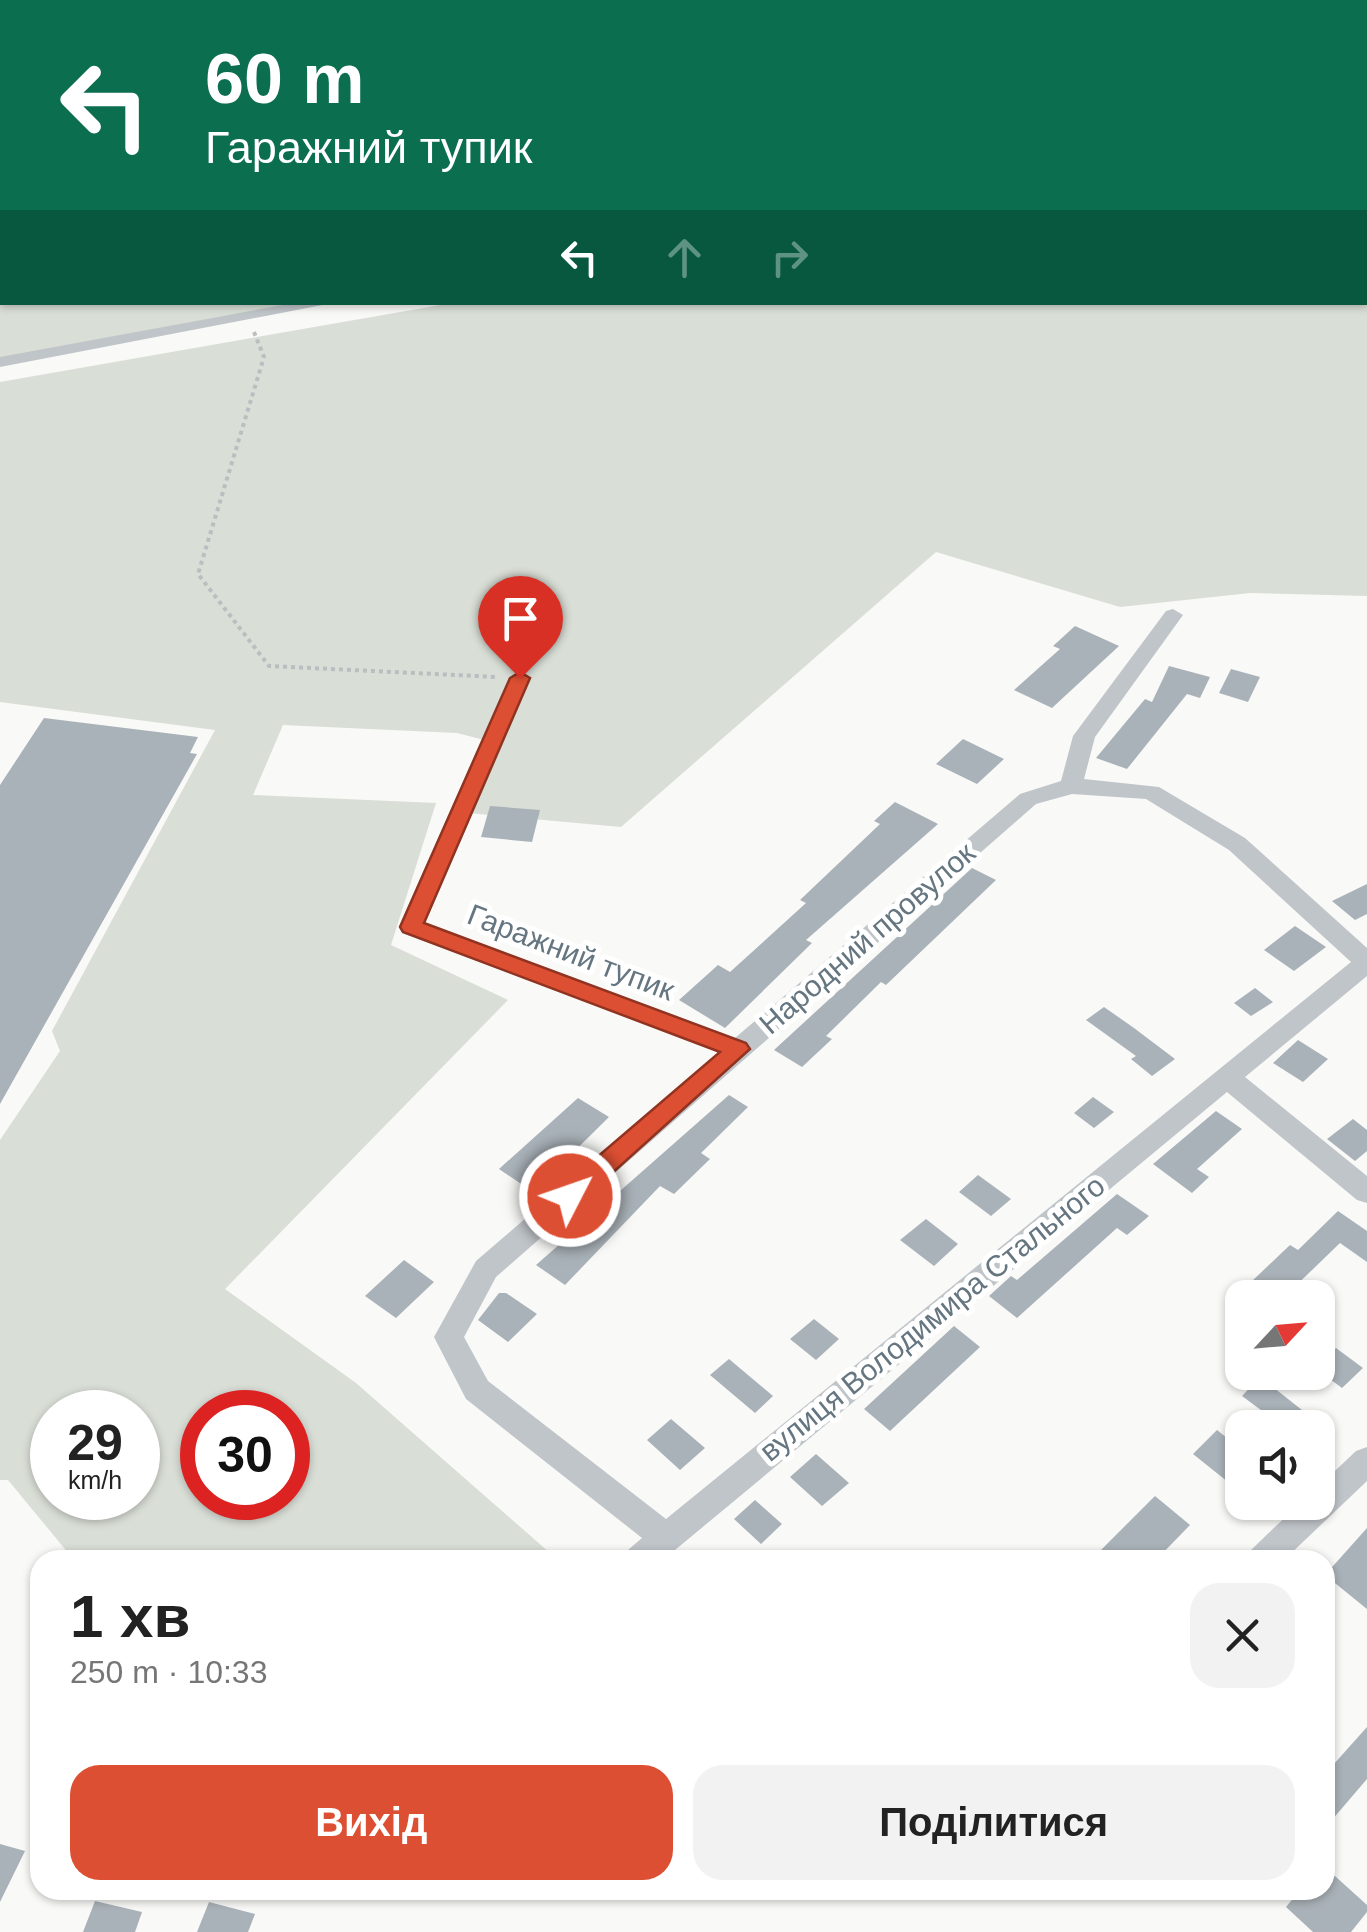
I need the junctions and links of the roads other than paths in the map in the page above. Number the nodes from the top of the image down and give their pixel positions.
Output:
1 (314, 305) edge
2 (0, 362) edge
3 (1173, 615) dead end
4 (520, 678) road end
5 (1071, 786) junction
6 (1367, 962) edge
7 (738, 1049) junction
8 (1226, 1076) junction
9 (1367, 1192) edge
10 (1367, 1460) edge
11 (665, 1537) junction
12 (650, 1550) edge
13 (1272, 1550) edge

1 - 2 street
3 - 5 street
4 - 7 street, Гаражний тупик
5 - 6 street
5 - 7 street, Народний провулок
6 - 8 street, вулиця Володимира Стального
7 - 11 street, Народний провулок
8 - 9 street
8 - 11 street, вулиця Володимира Стального
10 - 13 street
11 - 12 street, вулиця Володимира Стального

